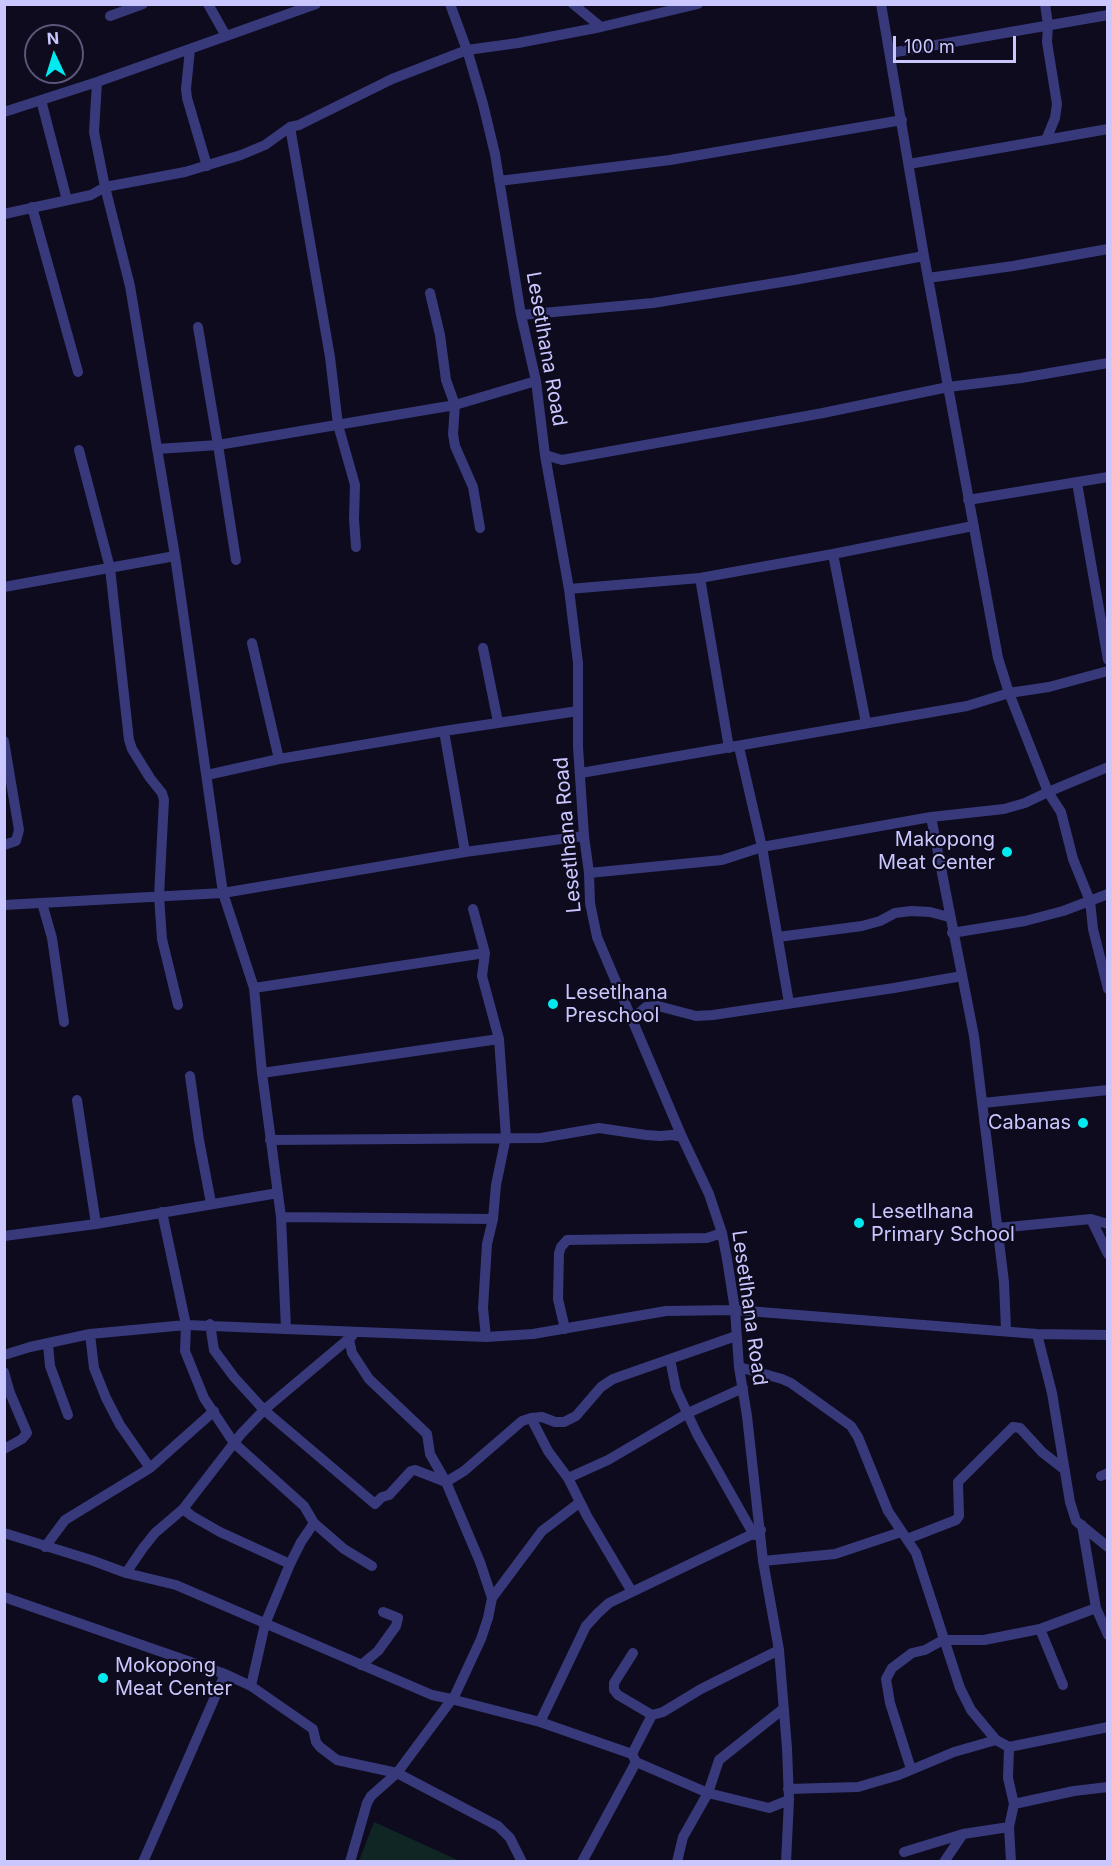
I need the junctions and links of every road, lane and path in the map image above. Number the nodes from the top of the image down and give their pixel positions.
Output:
1 (143, 4) edge
2 (208, 4) edge
3 (316, 4) edge
4 (450, 4) edge
5 (573, 4) edge
6 (698, 4) edge
7 (881, 4) edge
8 (1045, 4) edge
9 (1107, 15) edge
10 (110, 16) dead end
11 (1048, 25) junction
12 (601, 27) junction
13 (226, 36) junction
14 (190, 49) junction
15 (467, 50) junction
16 (890, 53) junction
17 (97, 82) junction
18 (41, 100) junction
19 (4, 112) edge
20 (902, 120) junction
21 (290, 127) junction
22 (1107, 129) edge
23 (1046, 140) junction
24 (909, 164) junction
25 (207, 166) junction
26 (499, 182) junction
27 (105, 187) junction
28 (67, 200) junction
29 (32, 207) junction
30 (4, 214) edge
31 (1107, 249) edge
32 (924, 256) junction
33 (928, 278) junction
34 (430, 293) dead end
35 (520, 315) junction
36 (198, 327) dead end
37 (1107, 363) edge
38 (78, 372) dead end
39 (536, 381) junction
40 (948, 387) junction
41 (455, 405) junction
42 (338, 425) junction
43 (219, 445) junction
44 (157, 449) junction
45 (79, 450) dead end
46 (545, 455) junction
47 (1107, 477) edge
48 (1077, 483) junction
49 (968, 500) junction
50 (973, 526) junction
51 (480, 528) dead end
52 (356, 547) dead end
53 (833, 554) junction
54 (175, 556) junction
55 (236, 560) dead end
56 (110, 568) junction
57 (700, 578) junction
58 (4, 587) edge
59 (569, 589) junction
60 (252, 643) dead end
61 (483, 648) dead end
62 (1107, 660) edge
63 (1107, 671) edge
64 (1009, 693) junction
65 (578, 711) junction
66 (498, 722) junction
67 (866, 723) junction
68 (444, 731) junction
69 (4, 741) edge
70 (734, 748) junction
71 (279, 759) junction
72 (1107, 767) edge
73 (581, 773) junction
74 (207, 776) junction
75 (1048, 792) junction
76 (931, 817) junction
77 (584, 836) junction
78 (4, 845) edge
79 (762, 847) junction
80 (465, 852) junction
81 (590, 873) junction
82 (223, 893) junction
83 (1107, 894) edge
84 (159, 896) junction
85 (1090, 901) junction
86 (42, 903) junction
87 (4, 905) edge
88 (473, 909) dead end
89 (949, 917) junction
90 (952, 933) junction
91 (778, 937) junction
92 (485, 953) junction
93 (962, 976) junction
94 (254, 988) junction
95 (1107, 989) edge
96 (789, 1003) junction
97 (178, 1005) dead end
98 (632, 1019) junction
99 (64, 1022) dead end
100 (499, 1039) junction
101 (262, 1073) junction
102 (190, 1076) dead end
103 (1107, 1090) edge
104 (77, 1100) dead end
105 (983, 1103) junction
106 (506, 1137) junction
107 (682, 1137) junction
108 (270, 1140) junction
109 (278, 1193) junction
110 (211, 1203) junction
111 (162, 1212) junction
112 (281, 1217) junction
113 (493, 1219) junction
114 (1091, 1219) junction
115 (96, 1224) junction
116 (1107, 1224) edge
117 (998, 1228) junction
118 (722, 1233) junction
119 (4, 1236) edge
120 (1107, 1254) edge
121 (735, 1310) junction
122 (210, 1324) junction
123 (186, 1325) junction
124 (286, 1329) junction
125 (565, 1329) junction
126 (1006, 1330) junction
127 (358, 1331) junction
128 (90, 1334) junction
129 (1037, 1334) junction
130 (1107, 1335) edge
131 (736, 1336) junction
132 (486, 1337) junction
133 (349, 1339) junction
134 (48, 1344) junction
135 (4, 1355) edge
136 (670, 1359) junction
137 (739, 1366) junction
138 (4, 1372) edge
139 (743, 1388) junction
140 (264, 1410) junction
141 (214, 1411) junction
142 (688, 1413) junction
143 (68, 1415) dead end
144 (531, 1418) junction
145 (234, 1443) junction
146 (4, 1449) edge
147 (150, 1468) junction
148 (1065, 1470) junction
149 (568, 1478) junction
150 (446, 1482) junction
151 (579, 1503) junction
152 (183, 1509) junction
153 (314, 1523) junction
154 (1082, 1525) junction
155 (757, 1532) junction
156 (4, 1533) edge
157 (904, 1536) junction
158 (45, 1547) junction
159 (1107, 1547) edge
160 (763, 1561) junction
161 (290, 1564) junction
162 (372, 1566) dead end
163 (126, 1573) junction
164 (632, 1592) junction
165 (4, 1597) edge
166 (492, 1598) junction
167 (1096, 1608) junction
168 (383, 1612) dead end
169 (265, 1624) junction
170 (1040, 1629) junction
171 (1107, 1635) edge
172 (943, 1640) junction
173 (779, 1650) junction
174 (633, 1653) dead end
175 (361, 1665) junction
176 (225, 1674) junction
177 (1063, 1685) dead end
178 (251, 1686) junction
179 (451, 1698) junction
180 (783, 1709) junction
181 (652, 1715) junction
182 (540, 1722) junction
183 (1107, 1727) edge
184 (996, 1740) junction
185 (1009, 1747) junction
186 (634, 1758) junction
187 (911, 1769) junction
188 (396, 1773) junction
189 (1107, 1787) edge
190 (708, 1793) junction
191 (788, 1795) junction
192 (1014, 1804) junction
193 (1009, 1827) junction
194 (963, 1834) junction
195 (904, 1852) dead end
196 (143, 1862) edge
197 (350, 1862) edge
198 (522, 1862) edge
199 (582, 1862) edge
200 (677, 1862) edge
201 (786, 1862) edge
202 (944, 1862) edge
203 (1011, 1862) edge

1 - 10 street
2 - 13 street
3 - 13 street
4 - 15 street, Lesetlhana Road
5 - 12 street
6 - 12 street
7 - 16 street
8 - 11 street
9 - 11 street
11 - 16 street
11 - 23 street
12 - 15 street
13 - 14 street
14 - 17 street
14 - 25 street
15 - 21 street
15 - 26 street, Lesetlhana Road
16 - 20 street
17 - 18 street
17 - 27 street
18 - 19 street
18 - 28 street
20 - 24 street
20 - 26 street
21 - 25 street
21 - 42 street
22 - 23 street
23 - 24 street
24 - 32 street
25 - 27 street
26 - 35 street, Lesetlhana Road
27 - 28 street
27 - 44 street
28 - 29 street
29 - 30 street
29 - 38 street
31 - 33 street
32 - 33 street
32 - 35 street
33 - 40 street
34 - 41 street
35 - 39 street, Lesetlhana Road
36 - 43 street
37 - 40 street
39 - 41 street
39 - 46 street, Lesetlhana Road
40 - 46 street
40 - 49 street
41 - 42 street
41 - 51 street
42 - 43 street
42 - 52 street
43 - 44 street
43 - 55 street
44 - 54 street
45 - 56 street
46 - 59 street, Lesetlhana Road
47 - 48 street
48 - 49 street
48 - 62 street
49 - 50 street
50 - 53 street
50 - 64 street
53 - 57 street
53 - 67 street
54 - 56 street
54 - 74 street
56 - 58 street
56 - 84 street
57 - 59 street
57 - 70 street
59 - 65 street, Lesetlhana Road
60 - 71 street
61 - 66 street
63 - 64 street
64 - 67 street
64 - 75 street
65 - 66 street
65 - 73 street, Lesetlhana Road
66 - 68 street
67 - 70 street
68 - 71 street
68 - 80 street
69 - 78 street
70 - 73 street
70 - 79 street
71 - 74 street
72 - 75 street
73 - 77 street, Lesetlhana Road
74 - 82 street
75 - 76 street
75 - 85 street
76 - 79 street
76 - 89 street
77 - 80 street
77 - 81 street, Lesetlhana Road
79 - 81 street
79 - 91 street
80 - 82 street
81 - 98 street, Lesetlhana Road
82 - 84 street
82 - 94 street
83 - 85 street
84 - 86 street
84 - 97 street
85 - 90 street
85 - 95 street
86 - 87 street
86 - 99 street
88 - 92 street
89 - 90 street
89 - 91 street
90 - 93 street
91 - 96 street
92 - 94 street
92 - 100 street
93 - 96 street
93 - 105 street
94 - 101 street
96 - 98 street
98 - 107 street, Lesetlhana Road
100 - 101 street
100 - 106 street
101 - 108 street
102 - 110 street
103 - 105 street
104 - 115 street
105 - 117 street
106 - 107 street
106 - 108 street
106 - 113 street
107 - 118 street, Lesetlhana Road
108 - 109 street
109 - 110 street
109 - 112 street
110 - 111 street
111 - 115 street
111 - 123 street
112 - 113 street
112 - 124 street
113 - 132 street
114 - 116 street
114 - 117 street
114 - 120 street
115 - 119 street
117 - 126 street
118 - 121 street, Lesetlhana Road
118 - 125 street
121 - 125 street
121 - 126 street
121 - 131 street, Lesetlhana Road
122 - 123 street
122 - 124 street
122 - 140 street
123 - 128 street
123 - 141 street
124 - 127 street
125 - 132 street
126 - 129 street
127 - 132 street
127 - 133 street
128 - 134 street
128 - 147 street
129 - 130 street
129 - 148 street
131 - 136 street
131 - 137 street, Lesetlhana Road
133 - 140 street
133 - 150 street
134 - 135 street
134 - 143 street
136 - 142 street
136 - 144 street
137 - 139 street, Lesetlhana Road
137 - 157 street
138 - 146 street
139 - 142 street
139 - 155 street, Lesetlhana Road
140 - 145 street
140 - 150 street
141 - 145 street
141 - 147 street
142 - 149 street
142 - 155 street
144 - 149 street
144 - 150 street
145 - 152 street
145 - 153 street
147 - 158 street
148 - 154 street
148 - 157 street
149 - 151 street
150 - 166 street
151 - 164 street
151 - 166 street
152 - 161 street
152 - 163 street
153 - 161 street
153 - 162 street
154 - 159 street
154 - 167 street
155 - 160 street, Lesetlhana Road
155 - 164 street
156 - 158 street
157 - 160 street
157 - 172 street
158 - 163 street
160 - 173 street, Lesetlhana Road
161 - 169 street
163 - 169 street
164 - 182 street
165 - 176 street
166 - 179 street
167 - 170 street
167 - 171 street
168 - 175 street
169 - 175 street
169 - 178 street
170 - 172 street
170 - 177 street
172 - 184 street
172 - 187 street
173 - 180 street, Lesetlhana Road
173 - 181 street
174 - 181 street
175 - 179 street
176 - 178 street
176 - 196 street
178 - 188 street
179 - 182 street
179 - 188 street
180 - 190 street
180 - 191 street, Lesetlhana Road
181 - 186 street
182 - 186 street
183 - 185 street
184 - 185 street
184 - 187 street
185 - 192 street
186 - 190 street
186 - 199 street
187 - 191 street
188 - 197 street
188 - 198 street
189 - 192 street
190 - 191 street
190 - 200 street
191 - 201 street, Lesetlhana Road
192 - 193 street
193 - 194 street
193 - 203 street
194 - 195 street
194 - 202 street

